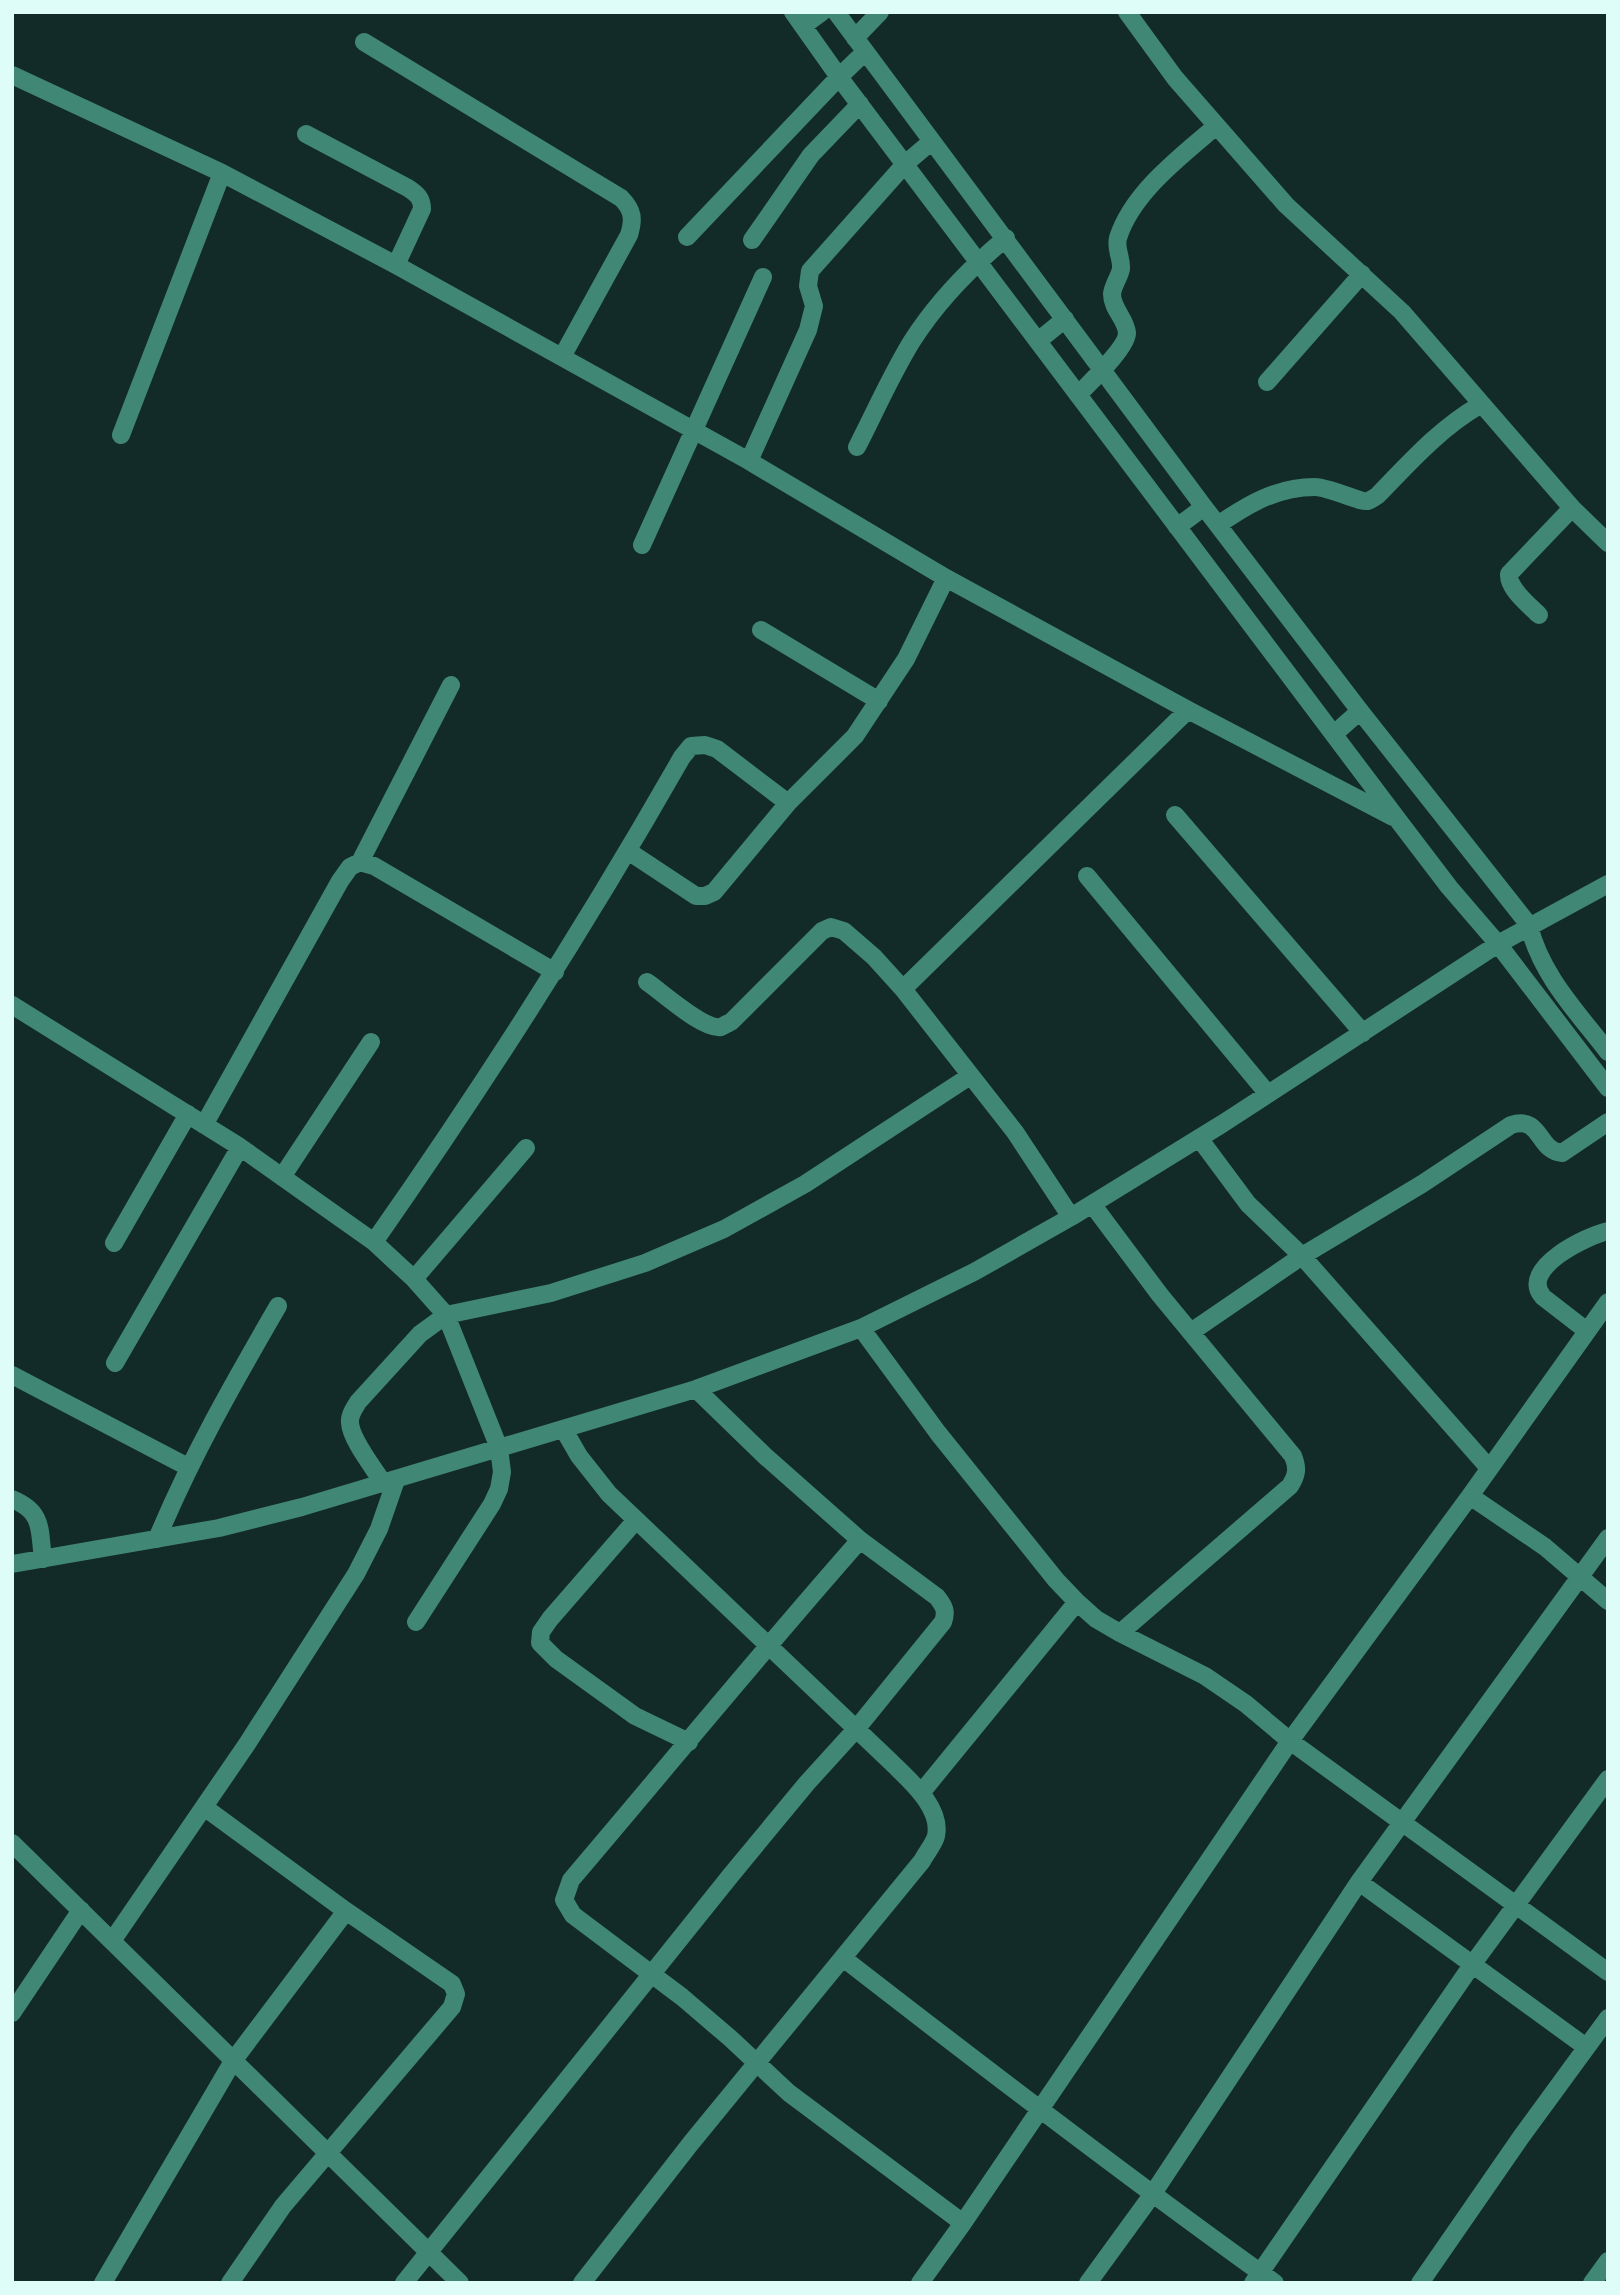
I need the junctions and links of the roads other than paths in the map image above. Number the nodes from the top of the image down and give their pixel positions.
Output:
1 (822, 12) edge
2 (836, 12) edge
3 (880, 12) edge
4 (1127, 12) edge
5 (798, 19) edge
6 (364, 42) dead end
7 (860, 45) junction
8 (12, 75) edge
9 (839, 77) junction
10 (860, 104) junction
11 (1215, 127) junction
12 (306, 134) dead end
13 (932, 141) junction
14 (905, 164) junction
15 (222, 173) junction
16 (687, 237) dead end
17 (1006, 237) junction
18 (752, 240) dead end
19 (979, 261) junction
20 (396, 265) junction
21 (1362, 274) junction
22 (763, 277) dead end
23 (1065, 319) junction
24 (1038, 341) junction
25 (562, 357) junction
26 (1102, 370) junction
27 (1267, 382) dead end
28 (1077, 395) junction
29 (1480, 405) junction
30 (693, 430) junction
31 (121, 435) dead end
32 (857, 447) dead end
33 (749, 461) junction
34 (1204, 507) junction
35 (1572, 508) junction
36 (1218, 525) junction
37 (1177, 527) junction
38 (1608, 543) edge
39 (642, 545) dead end
40 (946, 578) junction
41 (1539, 615) dead end
42 (761, 630) dead end
43 (451, 685) dead end
44 (879, 701) junction
45 (1188, 710) junction
46 (1360, 711) junction
47 (1334, 734) junction
48 (788, 803) junction
49 (1175, 815) dead end
50 (1398, 820) junction
51 (628, 851) junction
52 (360, 862) junction
53 (1087, 876) dead end
54 (1608, 884) edge
55 (1530, 925) junction
56 (1498, 944) junction
57 (555, 972) junction
58 (647, 982) dead end
59 (903, 989) junction
60 (12, 1004) edge
61 (1363, 1033) junction
62 (371, 1042) dead end
63 (1608, 1052) edge
64 (970, 1076) junction
65 (1608, 1088) edge
66 (1268, 1094) junction
67 (188, 1114) junction
68 (1608, 1122) edge
69 (204, 1125) junction
70 (1199, 1138) junction
71 (240, 1147) junction
72 (526, 1148) dead end
73 (282, 1177) junction
74 (1092, 1204) junction
75 (1071, 1217) junction
76 (1608, 1231) edge
77 (374, 1242) junction
78 (114, 1243) dead end
79 (1302, 1256) junction
80 (414, 1279) junction
81 (1608, 1302) edge
82 (278, 1307) dead end
83 (446, 1315) junction
84 (860, 1328) junction
85 (1587, 1331) junction
86 (1191, 1332) junction
87 (115, 1363) dead end
88 (12, 1375) edge
89 (696, 1389) junction
90 (564, 1430) junction
91 (499, 1448) junction
92 (188, 1467) junction
93 (1489, 1468) junction
94 (389, 1482) junction
95 (1469, 1496) junction
96 (12, 1499) edge
97 (636, 1520) junction
98 (1608, 1538) edge
99 (157, 1539) junction
100 (860, 1540) junction
101 (44, 1559) junction
102 (12, 1564) edge
103 (1581, 1576) junction
104 (1608, 1601) edge
105 (1077, 1602) junction
106 (416, 1622) dead end
107 (1120, 1633) junction
108 (768, 1644) junction
109 (857, 1728) junction
110 (1290, 1741) junction
111 (689, 1742) junction
112 (1608, 1779) edge
113 (921, 1793) junction
114 (204, 1807) junction
115 (1403, 1821) junction
116 (12, 1843) edge
117 (1359, 1882) junction
118 (1517, 1905) junction
119 (81, 1910) junction
120 (346, 1911) junction
121 (112, 1941) junction
122 (844, 1958) junction
123 (1472, 1965) junction
124 (1608, 1972) edge
125 (653, 1974) junction
126 (12, 2013) edge
127 (1608, 2018) edge
128 (1586, 2047) junction
129 (233, 2061) junction
130 (757, 2064) junction
131 (1039, 2110) junction
132 (329, 2154) junction
133 (1152, 2195) junction
134 (963, 2223) junction
135 (428, 2252) junction
136 (1608, 2261) edge
137 (1263, 2279) edge
138 (103, 2283) edge
139 (230, 2283) edge
140 (404, 2283) edge
141 (460, 2283) edge
142 (582, 2283) edge
143 (920, 2283) edge
144 (1088, 2283) edge
145 (1420, 2283) edge
146 (1592, 2283) edge

1 - 5 street
2 - 7 street
3 - 7 street
4 - 11 street
5 - 9 street
6 - 25 street
7 - 9 street
7 - 13 street
8 - 15 street
9 - 10 street
9 - 16 street
10 - 14 street
10 - 18 street
11 - 21 street
11 - 26 street
12 - 20 street
13 - 14 street
13 - 17 street
14 - 19 street
14 - 33 street
15 - 20 street
15 - 31 street
17 - 19 street
17 - 23 street
19 - 24 street
19 - 32 street
20 - 25 street
21 - 27 street
21 - 29 street
22 - 30 street
23 - 24 street
23 - 26 street
24 - 28 street
25 - 30 street
26 - 28 street
26 - 34 street
28 - 37 street
29 - 35 street
29 - 36 street
30 - 33 street
30 - 39 street
33 - 40 street
34 - 36 street
34 - 37 street
35 - 38 street
35 - 41 street
36 - 46 street
37 - 47 street
40 - 44 street
40 - 45 street
42 - 44 street
43 - 52 street
44 - 48 street
45 - 50 street
45 - 59 street
46 - 47 street
46 - 55 street
47 - 50 street
48 - 51 street
48 - 51 street
49 - 61 street
50 - 56 street
51 - 57 street
52 - 57 street
52 - 69 street
53 - 66 street
54 - 55 street
55 - 56 street
55 - 63 street
56 - 61 street
56 - 65 street
57 - 77 street
58 - 59 street
59 - 64 street
60 - 67 street
61 - 66 street
62 - 73 street
64 - 75 street
64 - 83 street
66 - 70 street
67 - 69 street
67 - 78 street
68 - 79 street
69 - 71 street
70 - 74 street
70 - 79 street
71 - 73 street
71 - 87 street
72 - 80 street
73 - 77 street
74 - 75 street
74 - 86 street
75 - 84 street
76 - 85 street
77 - 80 street
79 - 86 street
79 - 93 street
80 - 83 street
81 - 85 street
82 - 92 street
83 - 91 street
83 - 94 street
84 - 89 street
84 - 105 street
85 - 93 street
86 - 107 street
88 - 92 street
89 - 90 street
89 - 100 street
90 - 91 street
90 - 97 street
91 - 94 street
91 - 106 street
92 - 99 street
93 - 95 street
94 - 99 street
94 - 114 street
95 - 103 street
95 - 110 street
96 - 101 street
97 - 108 street
97 - 111 street
98 - 103 street
99 - 101 street
100 - 108 street
100 - 109 street
101 - 102 street
103 - 104 street
103 - 115 street
105 - 107 street
105 - 113 street
107 - 110 street
108 - 109 street
108 - 111 street
109 - 113 street
109 - 125 street
110 - 115 street
110 - 131 street
111 - 125 street
112 - 118 street
113 - 122 street
114 - 120 street
114 - 121 street
115 - 117 street
115 - 118 street
116 - 119 street
117 - 123 street
117 - 133 street
118 - 123 street
118 - 124 street
119 - 121 street
119 - 126 street
120 - 129 street
120 - 132 street
121 - 129 street
122 - 130 street
122 - 131 street
123 - 128 street
123 - 137 street
125 - 130 street
125 - 135 street
127 - 128 street
128 - 145 street
129 - 132 street
129 - 138 street
130 - 134 street
130 - 142 street
131 - 133 street
131 - 134 street
132 - 135 street
132 - 139 street
133 - 137 street
133 - 144 street
134 - 143 street
135 - 140 street
135 - 141 street
136 - 146 street

